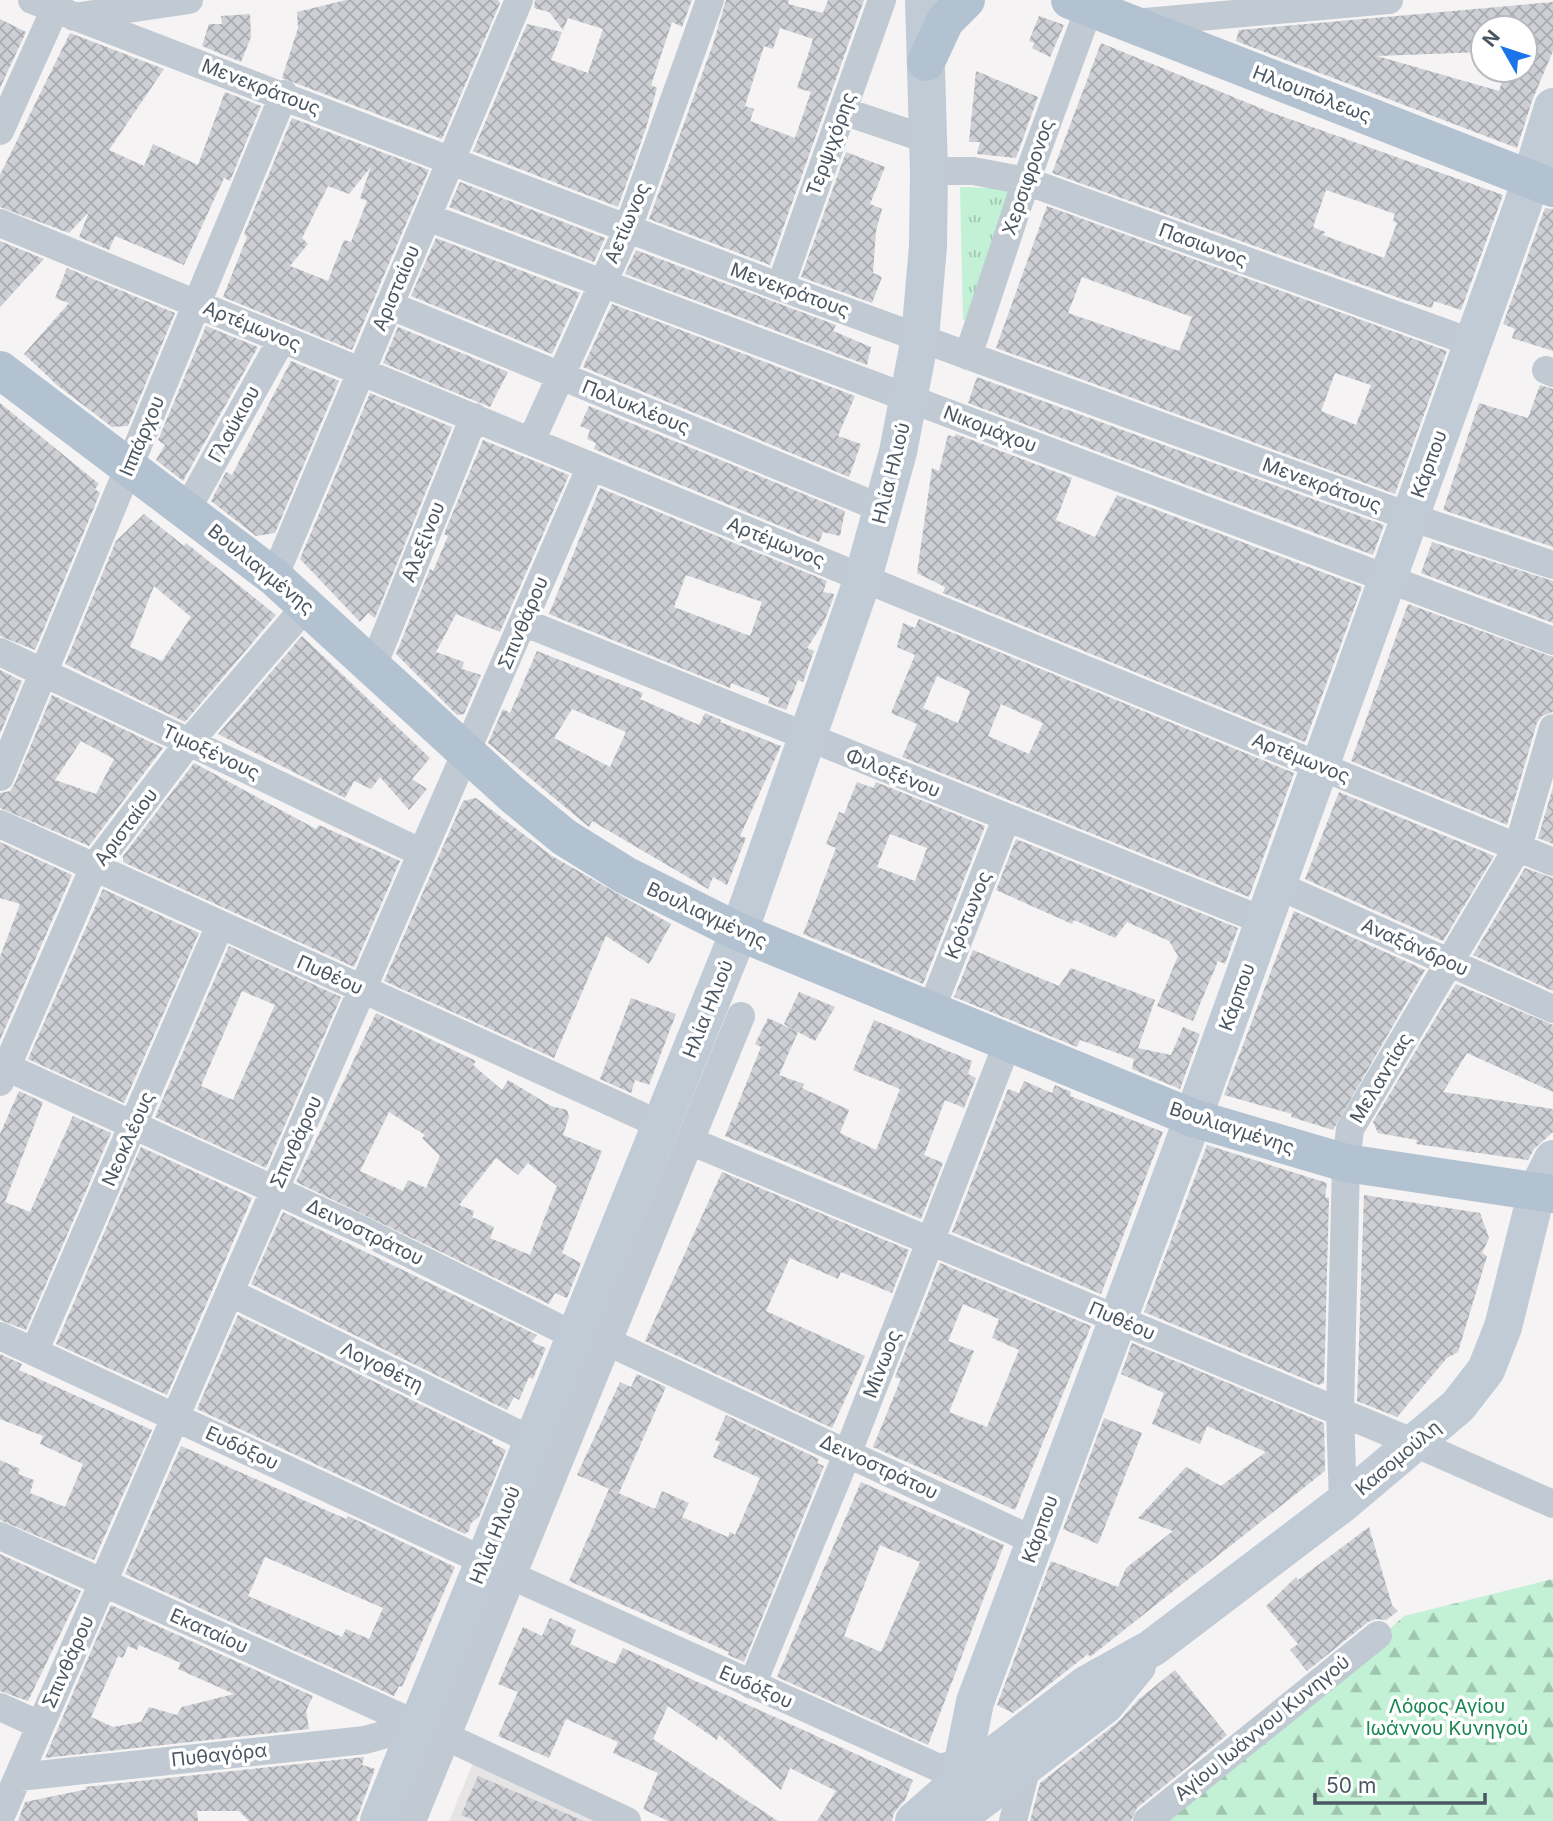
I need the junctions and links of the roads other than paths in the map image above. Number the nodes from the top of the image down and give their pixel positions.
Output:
1 (189, 0) edge
2 (519, 0) edge
3 (710, 0) edge
4 (882, 0) edge
5 (924, 0) edge
6 (966, 0) edge
7 (1390, 0) edge
8 (1084, 3) edge
9 (54, 7) edge
10 (1127, 23) junction
11 (926, 62) junction
12 (284, 94) junction
13 (1553, 107) edge
14 (843, 111) junction
15 (0, 131) edge
16 (929, 155) junction
17 (451, 160) junction
18 (1026, 181) junction
19 (1542, 184) edge
20 (427, 217) junction
21 (0, 223) edge
22 (628, 228) junction
23 (601, 283) junction
24 (780, 287) junction
25 (197, 304) junction
26 (389, 305) junction
27 (920, 338) junction
28 (282, 339) junction
29 (1473, 343) junction
30 (968, 356) junction
31 (0, 370) edge
32 (361, 371) junction
33 (559, 375) junction
34 (910, 399) junction
35 (474, 417) junction
36 (531, 441) junction
37 (130, 465) junction
38 (591, 466) junction
39 (187, 509) junction
40 (883, 509) junction
41 (1410, 517) junction
42 (1553, 565) edge
43 (274, 577) junction
44 (863, 578) junction
45 (1388, 579) junction
46 (307, 605) junction
47 (523, 622) junction
48 (1553, 641) edge
49 (0, 652) edge
50 (373, 666) junction
51 (44, 673) junction
52 (1553, 728) edge
53 (807, 738) junction
54 (189, 742) junction
55 (467, 752) junction
56 (1320, 766) junction
57 (0, 777) edge
58 (1006, 820) junction
59 (0, 824) edge
60 (1518, 847) junction
61 (422, 853) junction
62 (1553, 862) edge
63 (94, 867) junction
64 (1278, 885) junction
65 (1264, 921) junction
66 (220, 925) junction
67 (739, 932) junction
68 (1450, 962) junction
69 (362, 989) junction
70 (1553, 1009) edge
71 (931, 1010) junction
72 (740, 1016) dead end
73 (1008, 1042) junction
74 (2, 1071) edge
75 (1193, 1118) junction
76 (134, 1125) junction
77 (676, 1133) junction
78 (1346, 1163) junction
79 (1547, 1182) edge
80 (275, 1189) junction
81 (929, 1241) junction
82 (231, 1293) junction
83 (1118, 1320) junction
84 (0, 1336) edge
85 (592, 1339) junction
86 (34, 1352) junction
87 (1340, 1412) junction
88 (175, 1417) junction
89 (533, 1441) junction
90 (1417, 1444) junction
91 (849, 1452) junction
92 (1343, 1503) junction
93 (1553, 1504) edge
94 (0, 1536) edge
95 (1035, 1541) junction
96 (498, 1569) junction
97 (103, 1583) junction
98 (1377, 1635) dead end
99 (752, 1685) junction
100 (975, 1702) junction
101 (0, 1707) edge
102 (40, 1725) junction
103 (432, 1731) junction
104 (1029, 1740) junction
105 (19, 1777) junction
106 (960, 1801) edge
107 (0, 1818) edge
108 (379, 1821) edge
109 (412, 1821) edge
110 (627, 1821) edge
111 (914, 1821) edge
112 (1013, 1821) edge
113 (1147, 1821) edge

1 - 9 street
2 - 17 street, Αρισταίου
3 - 22 street, Αετίωνος
4 - 14 street, Τερψιχόρης
5 - 11 main road, Ηλία Ηλιού
6 - 11 main road
7 - 10 street
8 - 10 main road, Ηλιουπόλεως
8 - 18 street, Χερσιφρονος
9 - 12 street, Μενεκράτους
9 - 15 street
10 - 19 main road, Ηλιουπόλεως
11 - 16 main road, Ηλία Ηλιού
12 - 17 street, Μενεκράτους
12 - 25 street, Ιππάρχου
13 - 19 main road, Κάρπου
14 - 16 street, Πασιωνος
14 - 24 street, Τερψιχόρης
16 - 18 street, Πασιωνος
16 - 27 main road, Ηλία Ηλιού
17 - 20 street, Αρισταίου
17 - 22 street, Μενεκράτους
18 - 29 street, Πασιωνος
18 - 30 street, Χερσιφρονος
19 - 29 main road, Κάρπου
20 - 23 street, Νικομάχου
20 - 26 street, Αρισταίου
21 - 25 street, Αρτέμωνος
22 - 23 street, Αετίωνος
22 - 24 street, Μενεκράτους
23 - 33 street, Αετίωνος
23 - 34 street, Νικομάχου
24 - 27 street, Μενεκράτους
25 - 28 street, Αρτέμωνος
25 - 37 street, Ιππάρχου
26 - 32 street, Αρισταίου
26 - 33 street, Πολυκλέους
27 - 30 street, Μενεκράτους
27 - 34 main road, Ηλία Ηλιού
28 - 32 street, Αρτέμωνος
28 - 39 street, Γλαύκιου
29 - 41 main road, Κάρπου
30 - 41 street, Μενεκράτους
31 - 37 main road, Βουλιαγμένης
32 - 35 street, Αρτέμωνος
32 - 43 street, Αρισταίου
33 - 36 street, Αετίωνος
33 - 40 street, Πολυκλέους
34 - 40 main road, Ηλία Ηλιού
34 - 45 street, Νικομάχου
35 - 36 street, Αρτέμωνος
35 - 50 street, Αλεξίνου
36 - 38 street, Αρτέμωνος
37 - 39 main road, Βουλιαγμένης
37 - 51 street, Ιππάρχου
38 - 44 street, Αρτέμωνος
38 - 47 street, Σπινθάρου
39 - 43 main road, Βουλιαγμένης
40 - 44 main road, Ηλία Ηλιού
41 - 42 street, Μενεκράτους
41 - 45 main road, Κάρπου
43 - 46 main road, Βουλιαγμένης
44 - 53 main road, Ηλία Ηλιού
44 - 56 street, Αρτέμωνος
45 - 48 street, Νικομάχου
45 - 56 main road, Κάρπου
46 - 50 main road, Βουλιαγμένης
46 - 54 street, Αρισταίου
47 - 53 street, Φιλοξένου
47 - 55 street, Σπινθάρου
49 - 51 street, Τιμοξένους
50 - 55 main road, Βουλιαγμένης
51 - 54 street, Τιμοξένους
51 - 57 street, Ιππάρχου
52 - 60 street, Μελαντίας
53 - 58 street, Φιλοξένου
53 - 67 main road, Ηλία Ηλιού
54 - 61 street, Τιμοξένους
54 - 63 street, Αρισταίου
55 - 61 street, Σπινθάρου
55 - 67 main road, Βουλιαγμένης
56 - 60 street, Αρτέμωνος
56 - 64 main road, Κάρπου
58 - 65 street, Φιλοξένου
58 - 71 street, Κρότωνος
59 - 63 street, Πυθέου
60 - 62 street, Αρτέμωνος
60 - 68 street, Μελαντίας
61 - 69 street, Σπινθάρου
63 - 66 street, Πυθέου
63 - 74 street, Αρισταίου
64 - 65 main road, Κάρπου
64 - 68 street, Αναξάνδρου
65 - 75 main road, Κάρπου
66 - 69 street, Πυθέου
66 - 76 street, Νεοκλέους
67 - 71 main road, Βουλιαγμένης
67 - 77 main road, Ηλία Ηλιού
68 - 70 street, Αναξάνδρου
68 - 78 street, Μελαντίας
69 - 77 street, Πυθέου
69 - 80 street, Σπινθάρου
71 - 73 main road, Βουλιαγμένης
72 - 77 street, Ηλία Ηλιού
73 - 75 main road, Βουλιαγμένης
73 - 81 street, Μίνωος
74 - 76 street, Δεινοστράτου
75 - 78 main road, Βουλιαγμένης
75 - 83 main road, Κάρπου
76 - 80 street, Δεινοστράτου
76 - 86 street, Νεοκλέους
77 - 81 street, Πυθέου
77 - 85 main road, Ηλία Ηλιού
78 - 79 main road, Βουλιαγμένης
78 - 87 street, Μελαντίας
79 - 90 main road, Κασομούλη
80 - 82 street, Σπινθάρου
80 - 85 street, Δεινοστράτου
81 - 83 street, Πυθέου
81 - 91 street, Μίνωος
82 - 88 street, Σπινθάρου
82 - 89 street, Λογοθέτη
83 - 87 street, Πυθέου
83 - 95 main road, Κάρπου
84 - 86 street, Ευδόξου
85 - 89 main road, Ηλία Ηλιού
85 - 91 street, Δεινοστράτου
85 - 96 street, Ηλία Ηλιού
86 - 88 street, Ευδόξου
87 - 90 street, Πυθέου
87 - 92 street, Μελαντίας
88 - 96 street, Ευδόξου
88 - 97 street, Σπινθάρου
89 - 96 main road, Ηλία Ηλιού
90 - 92 main road, Κασομούλη
90 - 93 street, Πυθέου
91 - 95 street, Δεινοστράτου
91 - 99 street, Μίνωος
92 - 104 main road, Κασομούλη
94 - 97 street, Εκαταίου
95 - 100 main road, Κάρπου
96 - 99 street, Ευδόξου
96 - 103 main road, Ηλία Ηλιού
97 - 102 street, Σπινθάρου
97 - 103 street, Εκαταίου
98 - 113 street, Αγίου Ιωάννου Κυνηγού
99 - 106 street, Ευδόξου
100 - 104 main road
100 - 106 main road, Κάρπου
101 - 102 street
102 - 105 street, Σπινθάρου
103 - 105 street, Πυθαγόρα
103 - 108 main road, Ηλία Ηλιού
103 - 109 street, Ηλία Ηλιού
103 - 110 street, Εκαταίου
104 - 106 main road, Κασομούλη
104 - 112 street
105 - 107 street, Σπινθάρου
106 - 111 main road, Κασομούλη

